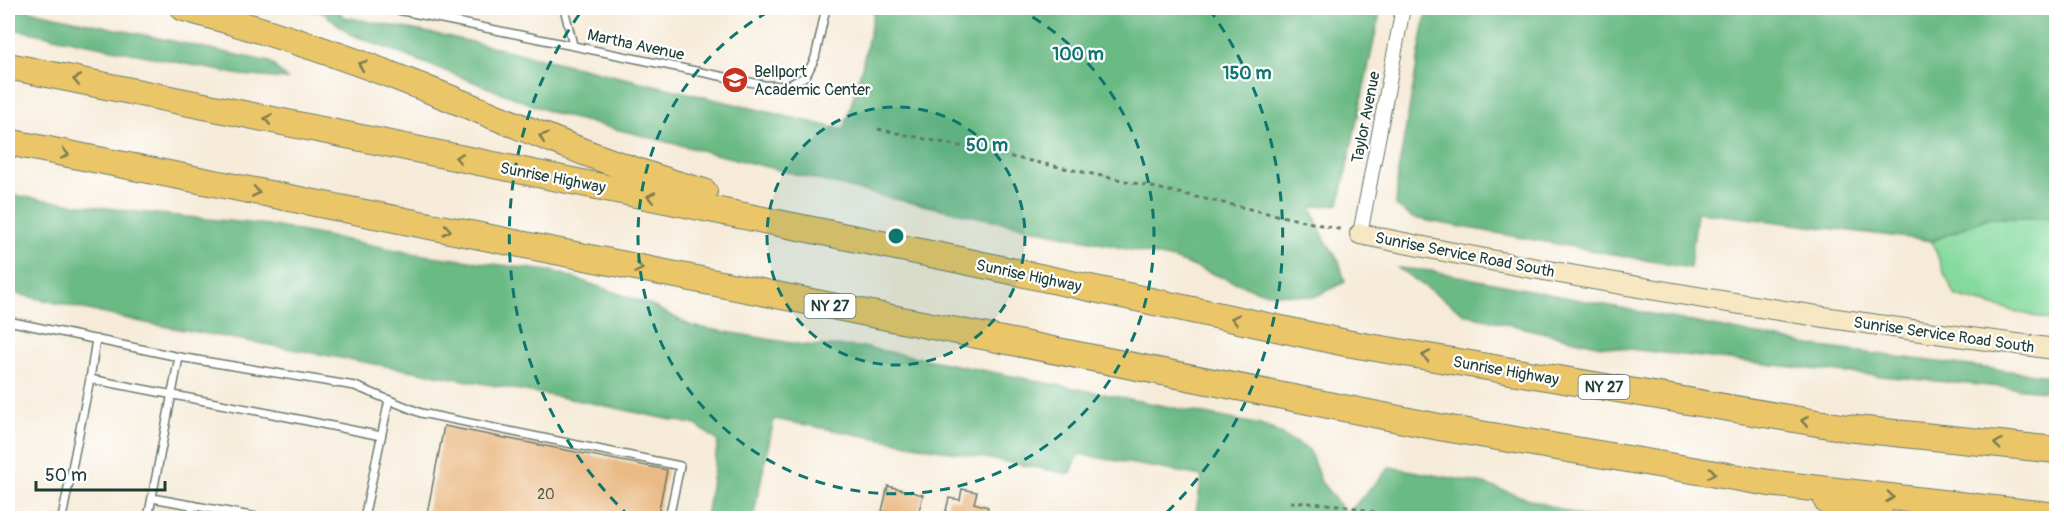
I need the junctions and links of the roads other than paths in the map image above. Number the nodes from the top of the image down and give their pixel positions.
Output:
1 (184, 8) edge
2 (388, 8) edge
3 (564, 8) edge
4 (826, 8) edge
5 (1403, 8) edge
6 (573, 45) junction
7 (8, 66) edge
8 (8, 142) edge
9 (1360, 234) joint
10 (955, 258) junction
11 (8, 321) edge
12 (96, 339) junction
13 (2056, 349) edge
14 (180, 357) junction
15 (90, 379) junction
16 (173, 395) junction
17 (389, 399) junction
18 (381, 436) junction
19 (2056, 450) edge
20 (1769, 483) junction
21 (153, 498) junction
22 (193, 505) junction
23 (2056, 516) edge
24 (62, 519) edge
25 (148, 519) edge
26 (190, 519) edge
27 (263, 519) edge
28 (364, 519) edge
29 (669, 519) edge
30 (1881, 519) edge

10 -> 1 highway
2 - 6 lane, Martha Avenue
3 - 6 lane
4 - 6 lane, Martha Avenue
5 - 9 street, Taylor Avenue
10 -> 7 highway, Sunrise Highway / NY 27
8 -> 20 highway, NY 27
9 - 13 street, Sunrise Service Road South
19 -> 10 highway, Sunrise Highway / NY 27
11 - 12 lane
12 - 14 lane
12 - 15 lane
14 - 16 lane
14 - 17 lane
15 - 16 lane
15 - 24 lane
16 - 18 lane
16 - 21 lane
17 - 18 lane
17 - 29 lane
18 - 28 lane
20 -> 23 highway, NY 27
20 - 30 highway
21 - 22 lane
21 - 25 lane
22 - 26 lane
22 - 27 lane

